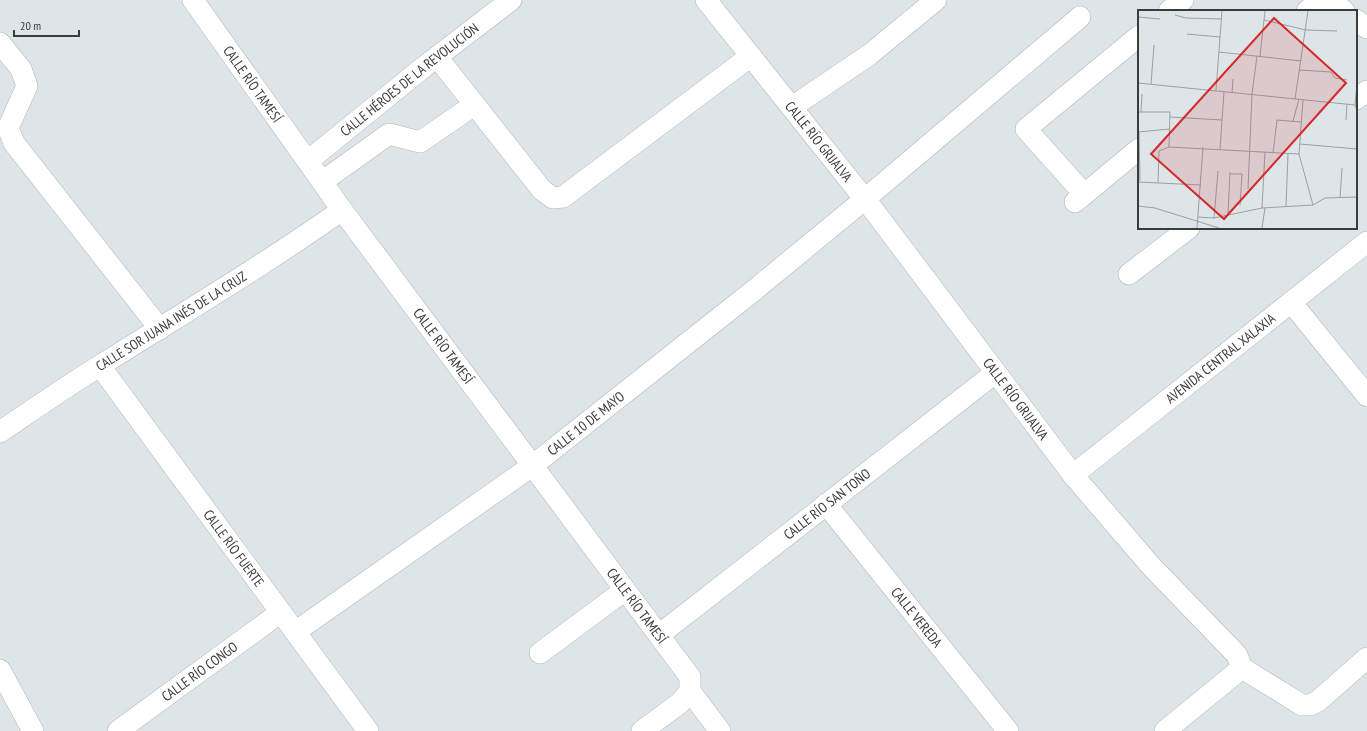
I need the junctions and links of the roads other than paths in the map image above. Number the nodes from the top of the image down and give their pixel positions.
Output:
1 (193, 0) edge
2 (511, 0) edge
3 (706, 0) edge
4 (936, 0) edge
5 (1183, 0) edge
6 (1320, 0) edge
7 (1330, 0) edge
8 (1170, 10) edge
9 (1308, 10) edge
10 (1343, 10) edge
11 (1080, 17) dead end
12 (1357, 21) edge
13 (1367, 28) edge
14 (1138, 37) edge
15 (0, 43) edge
16 (752, 56) junction
17 (436, 57) junction
18 (1367, 90) edge
19 (1357, 98) edge
20 (474, 105) junction
21 (792, 107) junction
22 (1138, 150) edge
23 (308, 161) junction
24 (323, 181) junction
25 (865, 199) junction
26 (342, 210) junction
27 (1189, 229) edge
28 (1367, 242) edge
29 (1129, 274) dead end
30 (1291, 302) junction
31 (160, 329) junction
32 (100, 366) junction
33 (995, 373) junction
34 (1367, 396) edge
35 (0, 432) edge
36 (532, 466) junction
37 (1073, 475) junction
38 (826, 504) junction
39 (625, 590) junction
40 (281, 612) junction
41 (295, 632) junction
42 (659, 635) junction
43 (540, 653) dead end
44 (1367, 658) edge
45 (1242, 668) junction
46 (0, 670) edge
47 (690, 691) junction
48 (33, 731) edge
49 (118, 731) edge
50 (368, 731) edge
51 (642, 731) edge
52 (720, 731) edge
53 (1008, 731) edge
54 (1165, 731) edge

1 - 23 street, CALLE RÍO TAMESÍ
2 - 17 street, CALLE HÉROES DE LA REVOLUCIÓN
3 - 16 street, CALLE RÍO GRIJALVA
4 - 21 street
5 - 8 street
6 - 9 street
7 - 10 street
11 - 25 street, CALLE 10 DE MAYO
12 - 13 street
14 - 22 street
15 - 31 street
16 - 20 street
16 - 21 street, CALLE RÍO GRIJALVA
17 - 20 street
17 - 23 street, CALLE HÉROES DE LA REVOLUCIÓN
18 - 19 street
20 - 24 street
21 - 25 street, CALLE RÍO GRIJALVA
23 - 24 street, CALLE RÍO TAMESÍ
24 - 26 street, CALLE RÍO TAMESÍ
25 - 33 street, CALLE RÍO GRIJALVA
25 - 36 street, CALLE 10 DE MAYO
26 - 31 street, CALLE SOR JUANA INÉS DE LA CRUZ
26 - 36 street, CALLE RÍO TAMESÍ
27 - 29 street
28 - 30 street, AVENIDA CENTRAL XALAXIA
30 - 34 street
30 - 37 street, AVENIDA CENTRAL XALAXIA
31 - 32 street, CALLE SOR JUANA INÉS DE LA CRUZ
32 - 35 street, CALLE SOR JUANA INÉS DE LA CRUZ
32 - 40 street, CALLE RÍO FUERTE
33 - 37 street, CALLE RÍO GRIJALVA
33 - 38 street, CALLE RÍO SAN TOÑO
36 - 39 street, CALLE RÍO TAMESÍ
36 - 41 street, CALLE 10 DE MAYO
37 - 45 street, CALLE RÍO GRIJALVA
38 - 42 street, CALLE RÍO SAN TOÑO
38 - 53 street, CALLE VEREDA
39 - 42 street, CALLE RÍO TAMESÍ
39 - 43 street
40 - 41 street, CALLE RÍO FUERTE
40 - 49 street, CALLE RÍO CONGO
41 - 50 street, CALLE RÍO FUERTE
42 - 47 street, CALLE RÍO TAMESÍ
44 - 45 street
45 - 54 street
46 - 48 street
47 - 51 street
47 - 52 street

